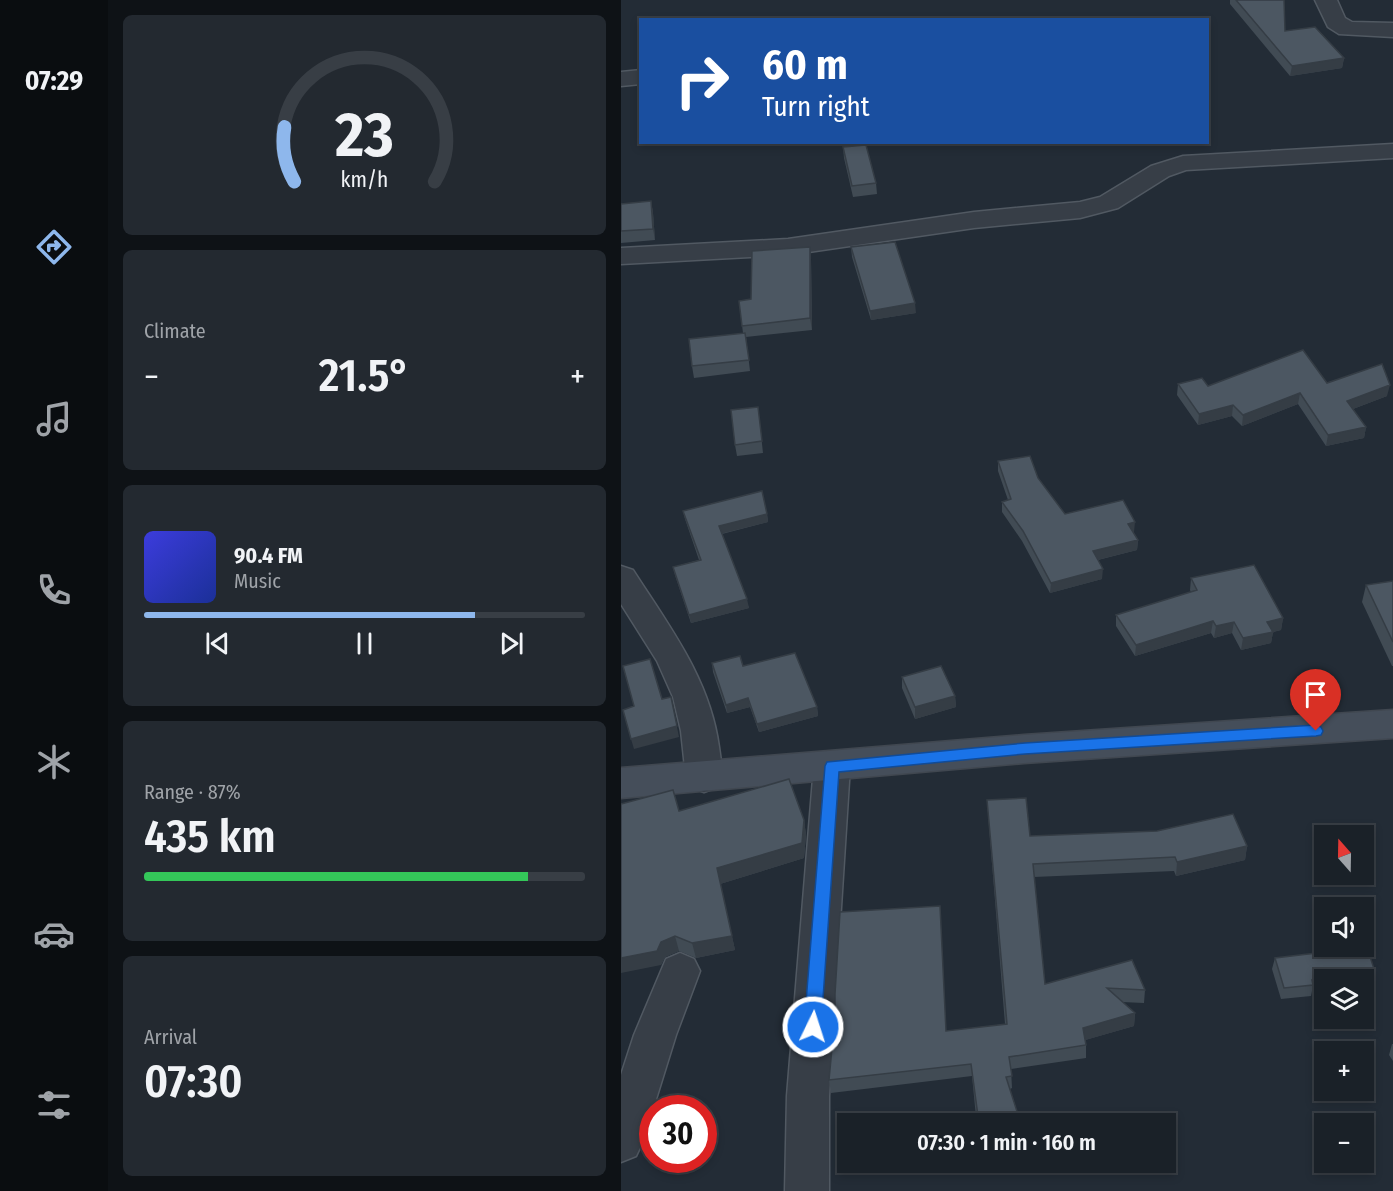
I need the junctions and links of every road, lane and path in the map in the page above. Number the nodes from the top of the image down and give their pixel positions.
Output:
1 (1326, 0) edge
2 (1393, 30) edge
3 (639, 77) edge
4 (621, 79) edge
5 (1393, 150) edge
6 (621, 256) edge
7 (621, 578) edge
8 (1393, 724) edge
9 (832, 766) junction
10 (704, 777) junction
11 (621, 783) edge
12 (680, 970) dead end
13 (621, 1141) edge
14 (807, 1191) edge

1 - 2 street
3 - 4 street
5 - 6 street
7 - 10 street
8 - 9 street
9 - 10 street
9 - 14 street
10 - 11 street
12 - 13 street

